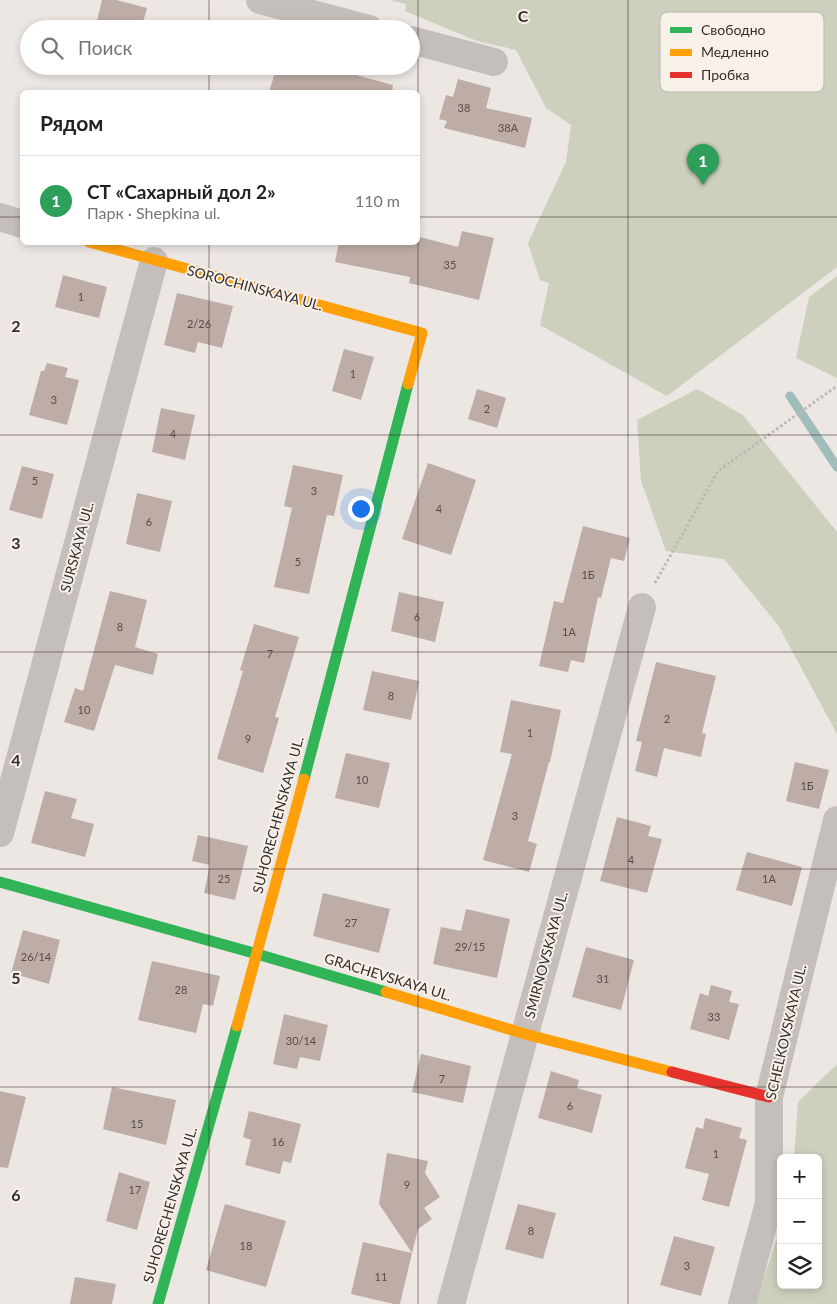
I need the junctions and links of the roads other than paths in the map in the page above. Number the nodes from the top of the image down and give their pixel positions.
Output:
1 (260, 0) edge
2 (335, 20) edge
3 (420, 42) edge
4 (494, 62) dead end
5 (0, 217) edge
6 (20, 223) edge
7 (99, 245) edge
8 (154, 261) junction
9 (422, 333) joint
10 (642, 607) road end
11 (837, 820) edge
12 (0, 833) edge
13 (0, 882) edge
14 (257, 954) junction
15 (525, 1034) junction
16 (769, 1097) junction
17 (158, 1304) edge
18 (451, 1304) edge
19 (742, 1304) edge

1 - 2 street
3 - 4 street
5 - 6 street
7 - 8 street, SOROCHINSKAYA UL.
8 - 9 street, SOROCHINSKAYA UL.
8 - 12 street, SURSKAYA UL.
9 - 14 street, SUHORECHENSKAYA UL.
10 - 15 street, SMIRNOVSKAYA UL.
11 - 16 street, SCHELKOVSKAYA UL.
13 - 14 street, GRACHEVSKAYA UL.
14 - 15 street, GRACHEVSKAYA UL.
14 - 17 street, SUHORECHENSKAYA UL.
15 - 16 street, GRACHEVSKAYA UL.
15 - 18 street, SMIRNOVSKAYA UL.
16 - 19 street, SCHELKOVSKAYA UL.

